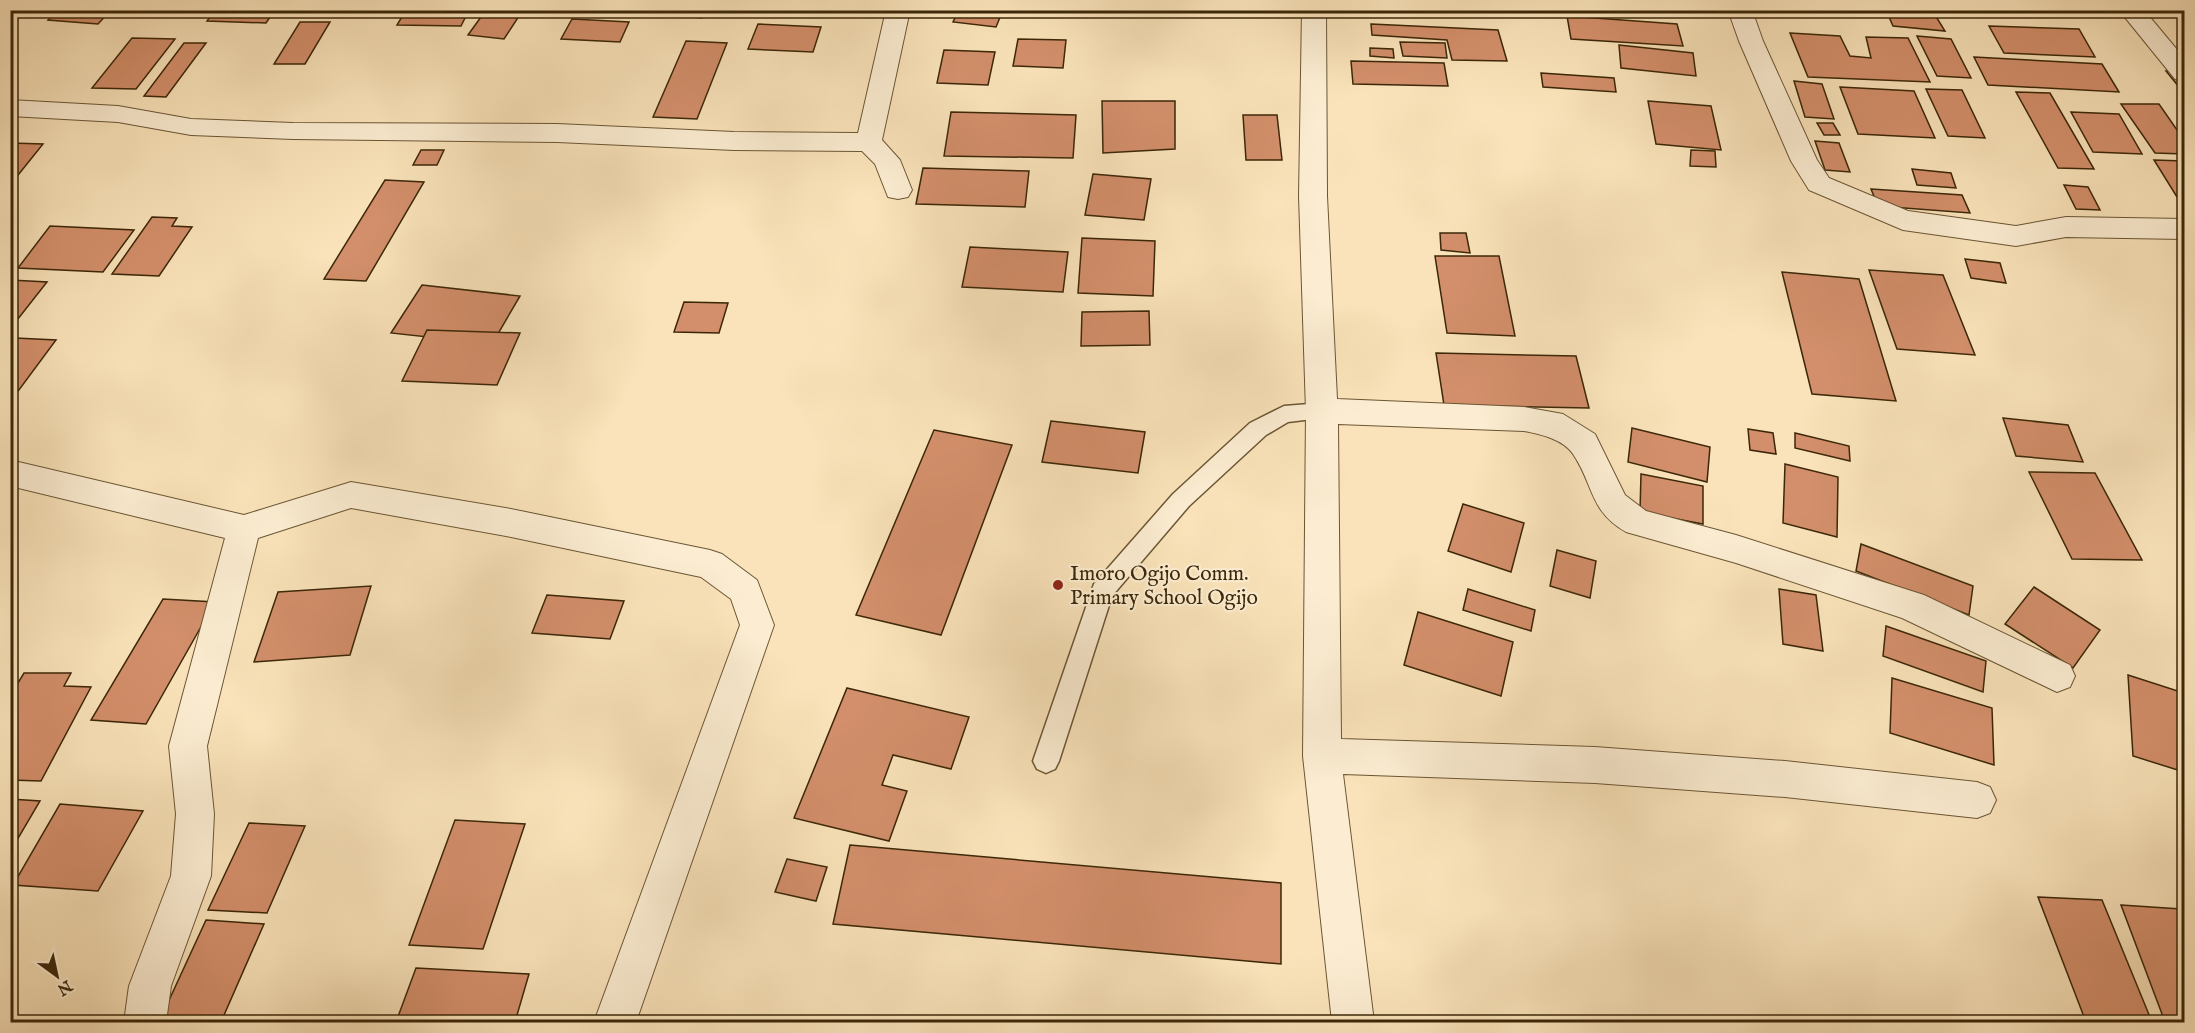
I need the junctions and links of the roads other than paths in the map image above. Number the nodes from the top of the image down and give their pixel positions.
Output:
1 (898, 10) edge
2 (1314, 10) edge
3 (1740, 10) edge
4 (2131, 10) edge
5 (2184, 73) edge
6 (10, 108) edge
7 (869, 142) junction
8 (898, 190) dead end
9 (2184, 229) edge
10 (1322, 411) junction
11 (10, 474) edge
12 (244, 529) junction
13 (2057, 676) dead end
14 (1322, 756) junction
15 (1046, 761) dead end
16 (1977, 800) dead end
17 (145, 1023) edge
18 (615, 1023) edge
19 (1353, 1023) edge

1 - 7 street
2 - 10 street
3 - 9 street
4 - 5 street
6 - 7 street
7 - 8 street
10 - 13 street
10 - 14 street
10 - 15 lane
11 - 12 street
12 - 17 street
12 - 18 street
14 - 16 street
14 - 19 street

